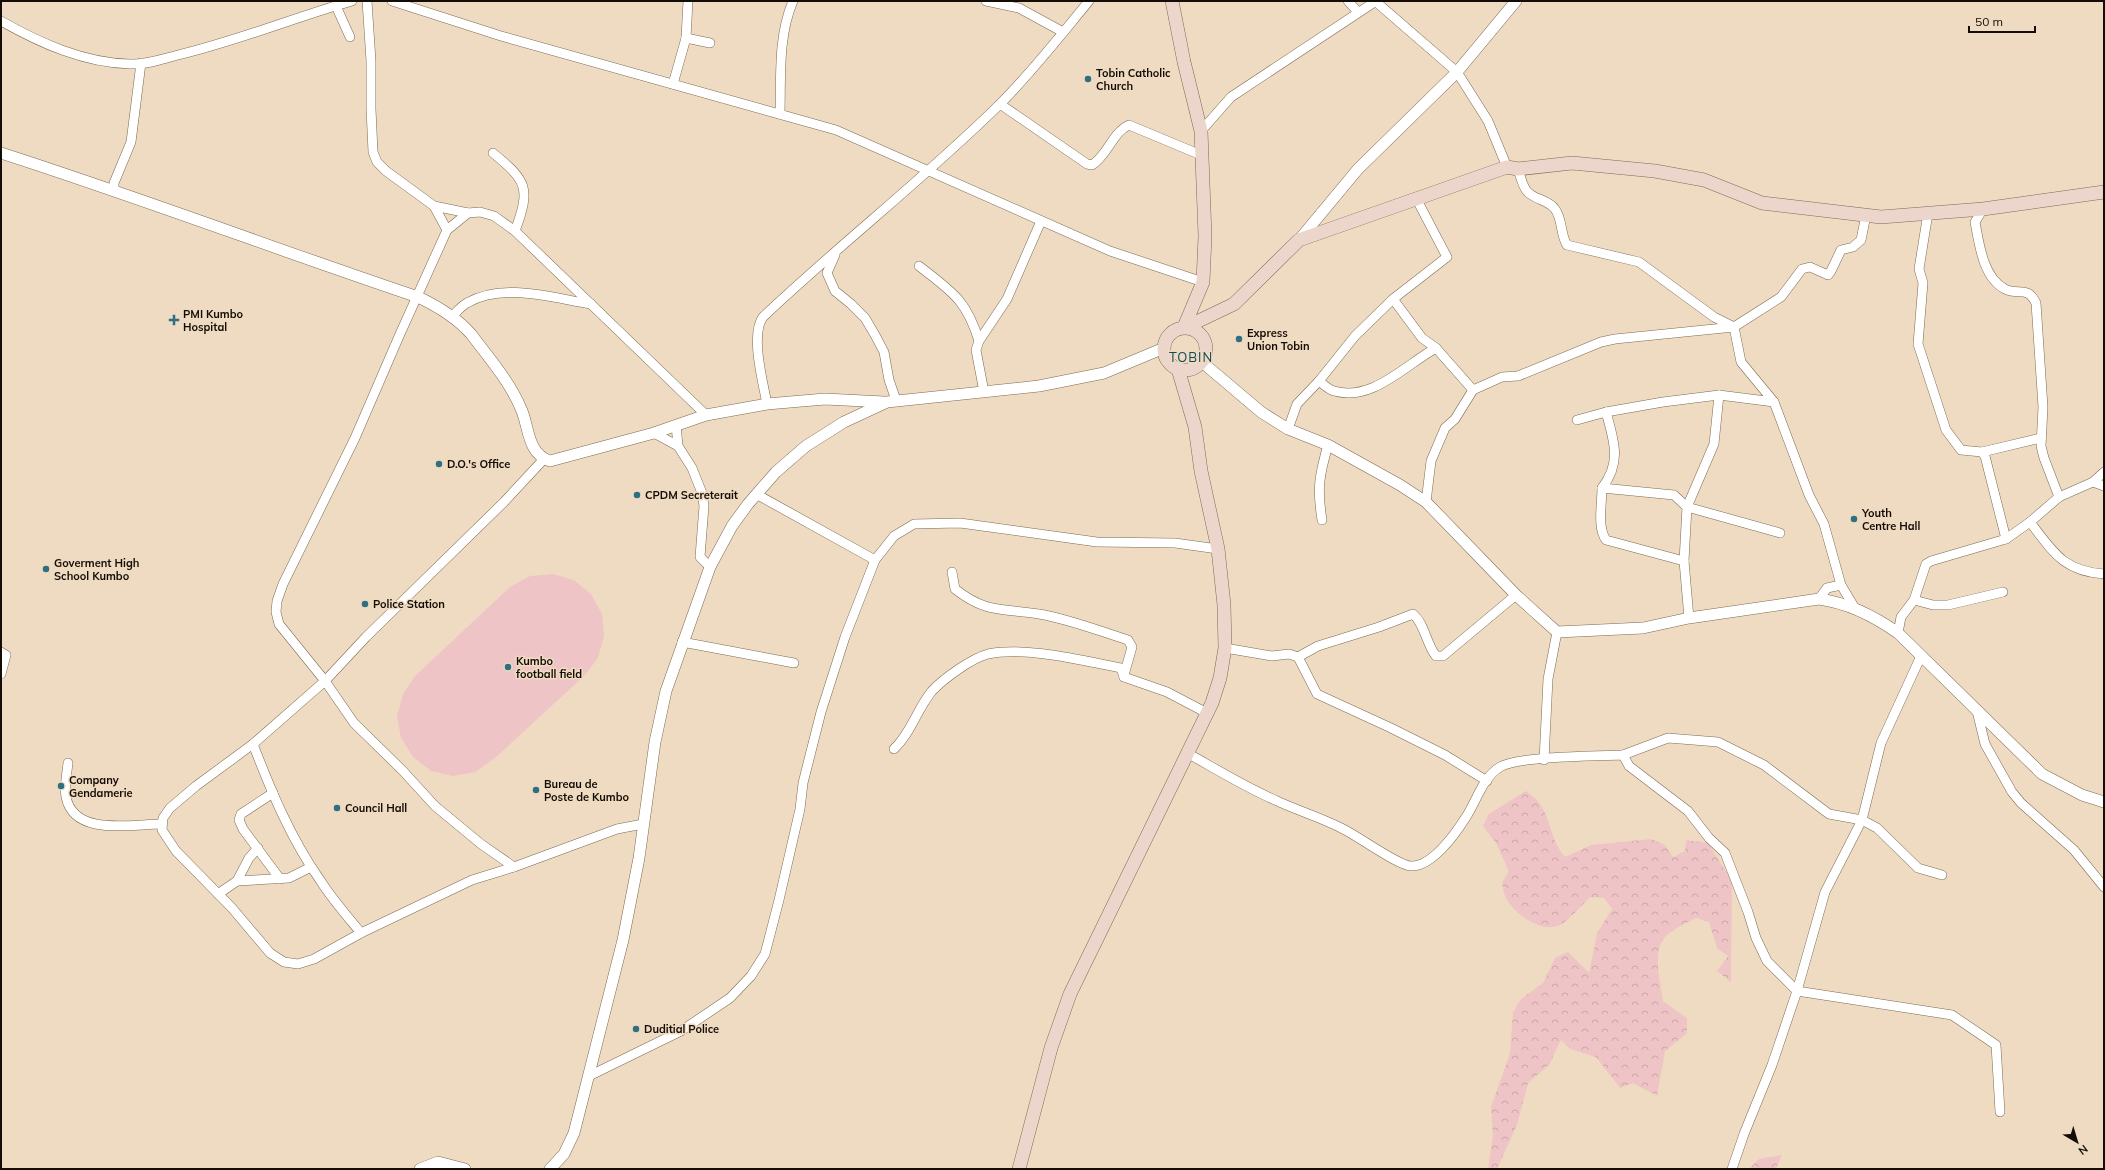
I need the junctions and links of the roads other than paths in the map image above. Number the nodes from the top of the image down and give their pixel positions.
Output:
1 (352, 1) edge
2 (367, 1) edge
3 (688, 1) edge
4 (793, 1) edge
5 (986, 1) edge
6 (1089, 1) edge
7 (1172, 1) edge
8 (1348, 1) edge
9 (1375, 1) edge
10 (1516, 1) edge
11 (396, 2) edge
12 (336, 6) junction
13 (1358, 12) junction
14 (1, 22) edge
15 (1063, 32) junction
16 (350, 37) dead end
17 (686, 38) junction
18 (710, 43) dead end
19 (141, 63) junction
20 (1457, 72) junction
21 (673, 84) junction
22 (1000, 104) junction
23 (780, 114) junction
24 (1201, 131) junction
25 (1, 153) edge
26 (493, 153) dead end
27 (1201, 155) junction
28 (1513, 168) junction
29 (929, 171) junction
30 (114, 190) junction
31 (2104, 192) edge
32 (1417, 200) junction
33 (434, 206) junction
34 (1983, 209) junction
35 (468, 213) junction
36 (1928, 213) junction
37 (1866, 215) junction
38 (1041, 221) junction
39 (447, 230) junction
40 (515, 230) junction
41 (1299, 240) junction
42 (835, 254) junction
43 (919, 266) dead end
44 (1203, 282) junction
45 (418, 297) junction
46 (1393, 299) junction
47 (590, 304) junction
48 (451, 317) junction
49 (1185, 327) junction
50 (1734, 327) junction
51 (979, 341) junction
52 (1164, 348) junction
53 (1436, 348) junction
54 (1202, 362) junction
55 (1178, 369) junction
56 (1319, 381) junction
57 (1473, 390) junction
58 (984, 392) junction
59 (1719, 395) junction
60 (892, 401) junction
61 (1774, 402) junction
62 (767, 404) junction
63 (1606, 412) junction
64 (706, 415) junction
65 (1577, 420) dead end
66 (676, 425) junction
67 (1288, 429) junction
68 (654, 433) junction
69 (2041, 438) junction
70 (1328, 445) junction
71 (678, 446) junction
72 (1982, 452) junction
73 (544, 459) junction
74 (2104, 472) edge
75 (2093, 482) junction
76 (2104, 486) edge
77 (1602, 488) junction
78 (756, 494) junction
79 (2059, 497) junction
80 (1426, 502) junction
81 (1687, 507) junction
82 (1322, 520) dead end
83 (2030, 522) junction
84 (1780, 534) dead end
85 (2006, 539) junction
86 (1218, 549) junction
87 (876, 560) junction
88 (1684, 561) junction
89 (710, 567) junction
90 (952, 572) dead end
91 (2104, 574) edge
92 (1840, 585) junction
93 (2003, 592) dead end
94 (1516, 595) junction
95 (1819, 599) junction
96 (1914, 600) junction
97 (1856, 610) junction
98 (1689, 618) junction
99 (1557, 632) junction
100 (1898, 633) junction
101 (682, 642) junction
102 (1225, 648) junction
103 (1, 652) edge
104 (1920, 656) junction
105 (1298, 657) junction
106 (794, 663) dead end
107 (1, 674) edge
108 (1124, 677) junction
109 (325, 681) junction
110 (1977, 711) junction
111 (1207, 713) junction
112 (253, 744) junction
113 (894, 749) dead end
114 (1187, 753) junction
115 (1623, 755) junction
116 (1544, 760) junction
117 (68, 763) dead end
118 (1487, 781) junction
119 (272, 793) junction
120 (2104, 802) edge
121 (1862, 820) junction
122 (162, 824) junction
123 (643, 824) junction
124 (258, 848) junction
125 (311, 867) junction
126 (514, 867) junction
127 (1942, 875) dead end
128 (280, 879) junction
129 (237, 881) junction
130 (2104, 888) edge
131 (218, 894) junction
132 (361, 933) junction
133 (1797, 992) junction
134 (589, 1076) junction
135 (2000, 1112) dead end
136 (420, 1169) edge
137 (465, 1169) edge
138 (550, 1169) edge
139 (1019, 1169) edge
140 (1732, 1169) edge

1 - 12 street
2 - 33 street
3 - 17 street
4 - 23 street
5 - 15 street
6 - 15 street
7 - 24 main road
8 - 13 street
9 - 13 street
9 - 20 street
10 - 20 street
11 - 21 street
12 - 16 street
12 - 19 street
13 - 24 street
14 - 19 street
15 - 22 street
17 - 18 street
17 - 21 street
19 - 30 street
20 - 28 street
20 - 41 street
21 - 23 street
22 - 27 street
22 - 29 street
23 - 29 street
24 - 27 main road
25 - 30 street
26 - 40 street
27 - 44 main road
28 - 32 main road
28 - 37 main road
28 - 50 street
29 - 38 street
29 - 42 street
30 - 45 street
31 - 34 main road
32 - 41 main road
32 - 46 street
33 - 35 street
33 - 39 street
34 - 36 main road
34 - 69 street
35 - 39 street
35 - 40 street
36 - 37 main road
36 - 72 street
37 - 50 street
38 - 44 street
38 - 51 street
39 - 45 street
40 - 47 street
41 - 49 main road
42 - 60 street
42 - 62 street
43 - 51 street
44 - 49 main road
45 - 48 street
45 - 109 street
46 - 53 street
46 - 56 street
47 - 48 street
47 - 64 street
48 - 73 street
49 - 52 main road
49 - 54 main road
50 - 57 street
50 - 61 street
51 - 58 street
52 - 55 main road
52 - 58 street
53 - 56 street
53 - 57 street
54 - 55 main road
54 - 67 street
55 - 86 main road
56 - 67 street
57 - 80 street
58 - 60 street
59 - 61 street
59 - 63 street
59 - 81 street
60 - 62 street
60 - 78 street
61 - 92 street
62 - 64 street
63 - 65 street
63 - 77 street
64 - 66 street
66 - 68 street
66 - 71 street
67 - 70 street
68 - 71 street
68 - 73 street
69 - 72 street
69 - 79 street
70 - 80 street
70 - 82 street
71 - 89 street
72 - 85 street
73 - 109 street
74 - 75 street
75 - 76 street
75 - 79 street
77 - 81 street
77 - 88 street
78 - 87 street
78 - 89 street
79 - 83 street
80 - 94 street
81 - 84 street
81 - 88 street
83 - 85 street
83 - 91 street
85 - 96 street
86 - 87 street
86 - 102 main road
87 - 134 street
88 - 98 street
89 - 101 street
90 - 108 street
92 - 95 street
92 - 97 street
93 - 96 street
94 - 99 street
94 - 105 street
95 - 97 street
95 - 98 street
96 - 100 street
97 - 100 street
98 - 99 street
99 - 116 street
100 - 104 street
101 - 106 street
101 - 123 street
102 - 105 street
102 - 111 main road
103 - 107 street
104 - 110 street
104 - 121 street
105 - 118 street
108 - 111 street
108 - 113 street
109 - 112 street
109 - 126 street
110 - 120 street
110 - 130 street
111 - 114 main road
112 - 119 street
112 - 122 street
114 - 118 street
114 - 139 main road
115 - 116 street
115 - 121 street
115 - 133 street
116 - 118 street
117 - 122 street
119 - 124 street
119 - 125 street
121 - 127 street
121 - 133 street
122 - 131 street
123 - 126 street
123 - 134 street
124 - 128 street
124 - 129 street
125 - 128 street
125 - 132 street
126 - 132 street
128 - 129 street
129 - 131 street
131 - 132 street
133 - 135 street
133 - 140 street
134 - 138 street
136 - 137 street

